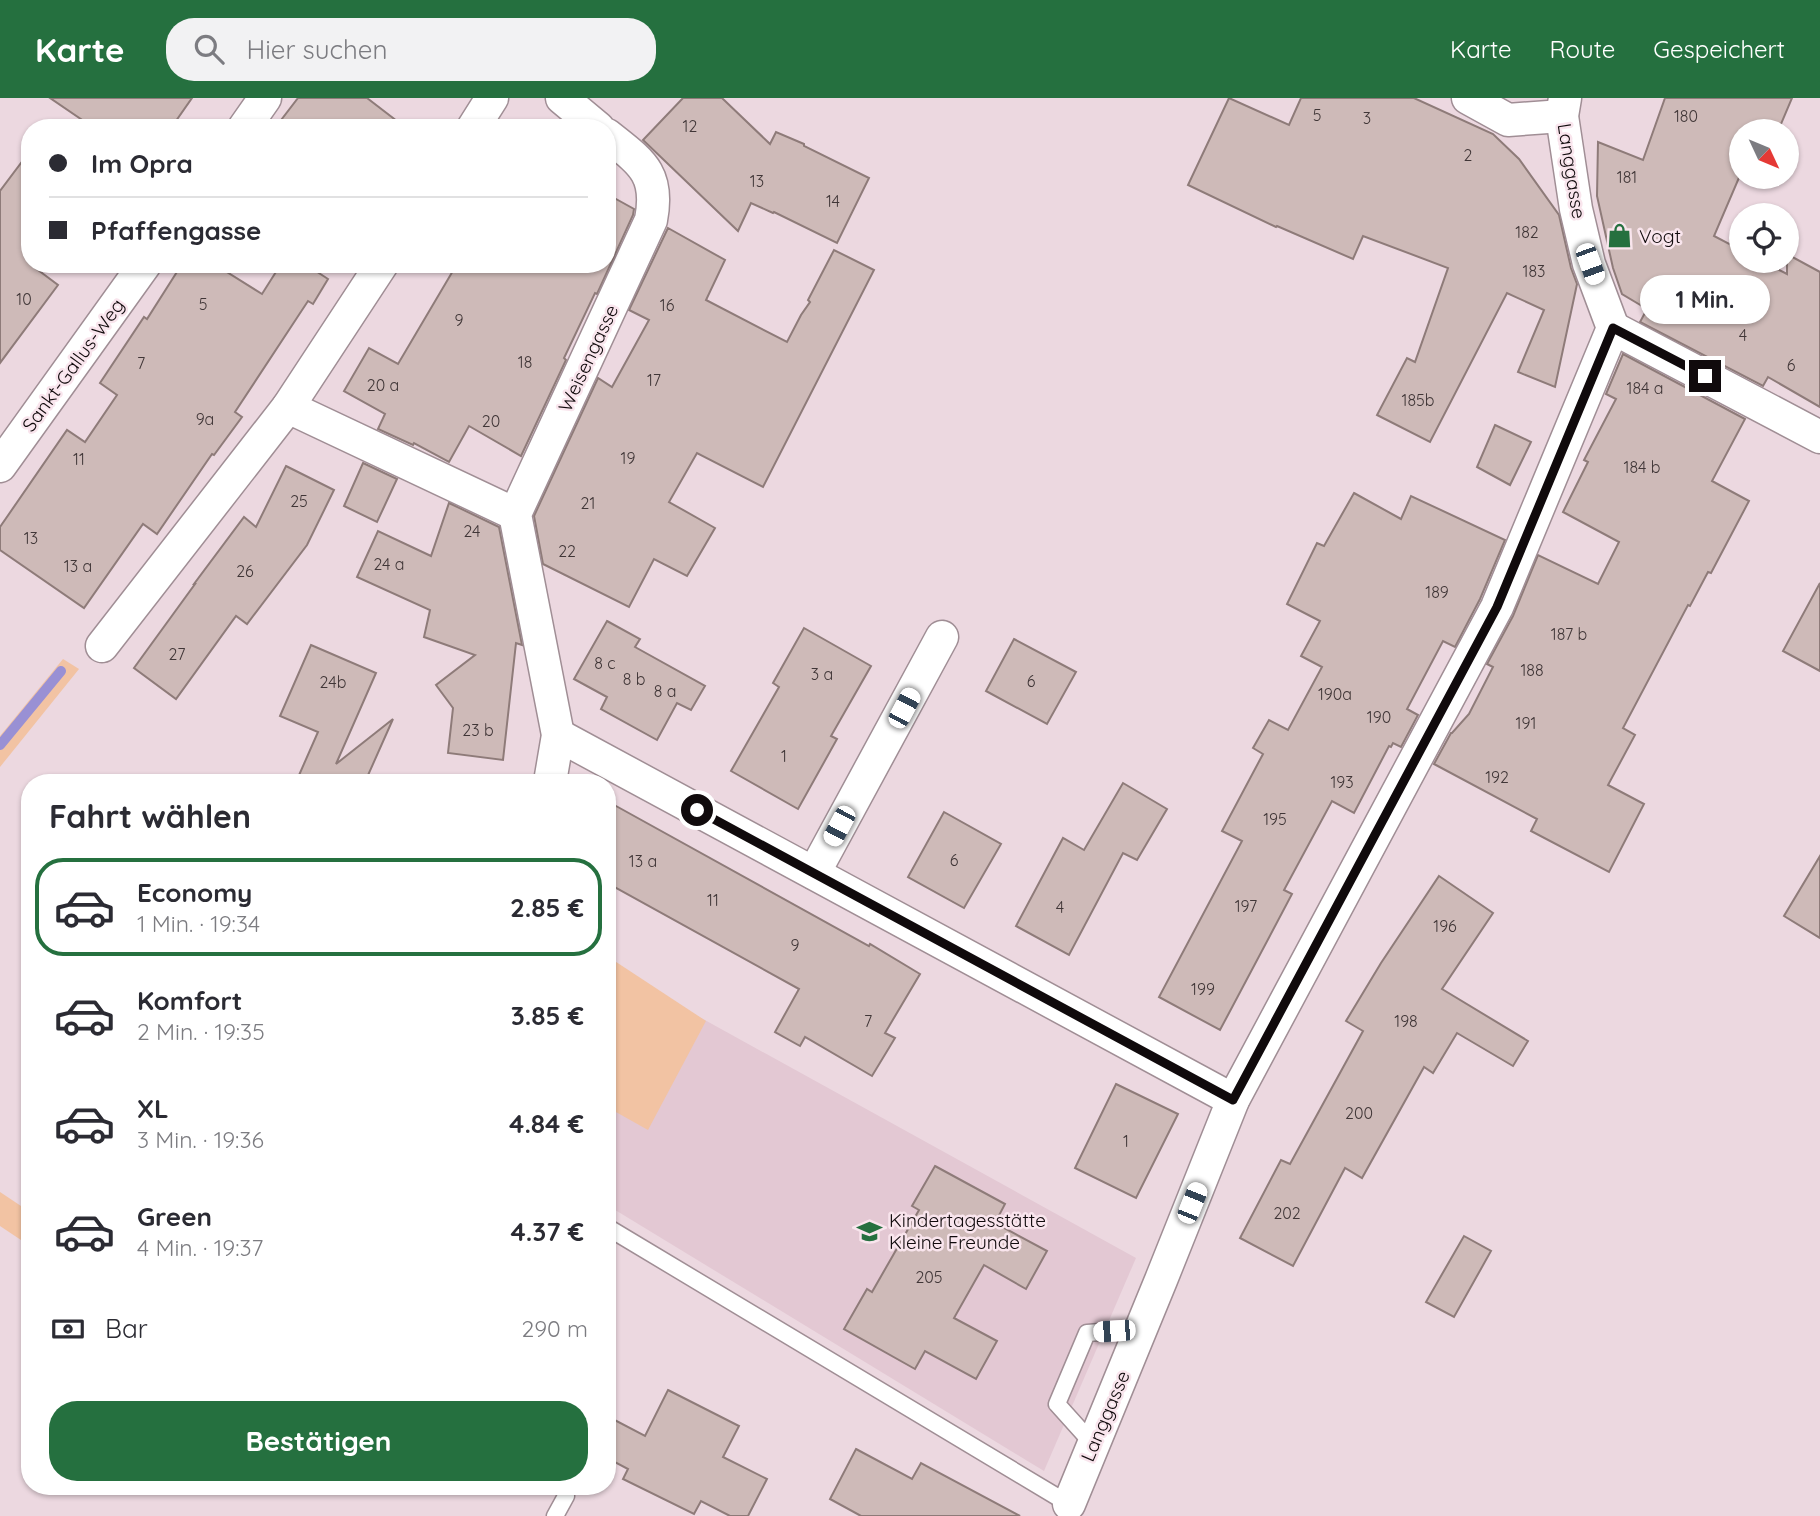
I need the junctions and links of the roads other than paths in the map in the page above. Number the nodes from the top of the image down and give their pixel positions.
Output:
1 (265, 98) edge
2 (562, 98) edge
3 (1468, 98) edge
4 (1564, 107) edge
5 (250, 119) edge
6 (587, 119) edge
7 (616, 142) edge
8 (139, 273) edge
9 (376, 273) edge
10 (1613, 328) junction
11 (288, 407) junction
12 (1820, 437) edge
13 (0, 466) edge
14 (515, 514) junction
15 (942, 637) dead end
16 (102, 646) dead end
17 (558, 734) junction
18 (551, 774) edge
19 (814, 873) junction
20 (1233, 1100) junction
21 (616, 1233) edge
22 (1141, 1329) junction
23 (1093, 1444) junction
24 (566, 1496) dead end
25 (1066, 1510) edge
26 (555, 1516) edge

1 - 5 street
2 - 6 street
3 - 4 street
4 - 10 street, Langgasse
7 - 14 street, Weisengasse
8 - 13 street, Sankt-Gallus-Weg
9 - 11 street
10 - 12 street
10 - 20 street, Langgasse
11 - 14 street
11 - 16 street
14 - 17 street
15 - 19 street
17 - 18 street
17 - 19 street
19 - 20 street
20 - 22 street, Langgasse
21 - 25 lane
22 - 23 street, Langgasse
22 - 23 lane
23 - 25 street, Langgasse
24 - 26 lane

